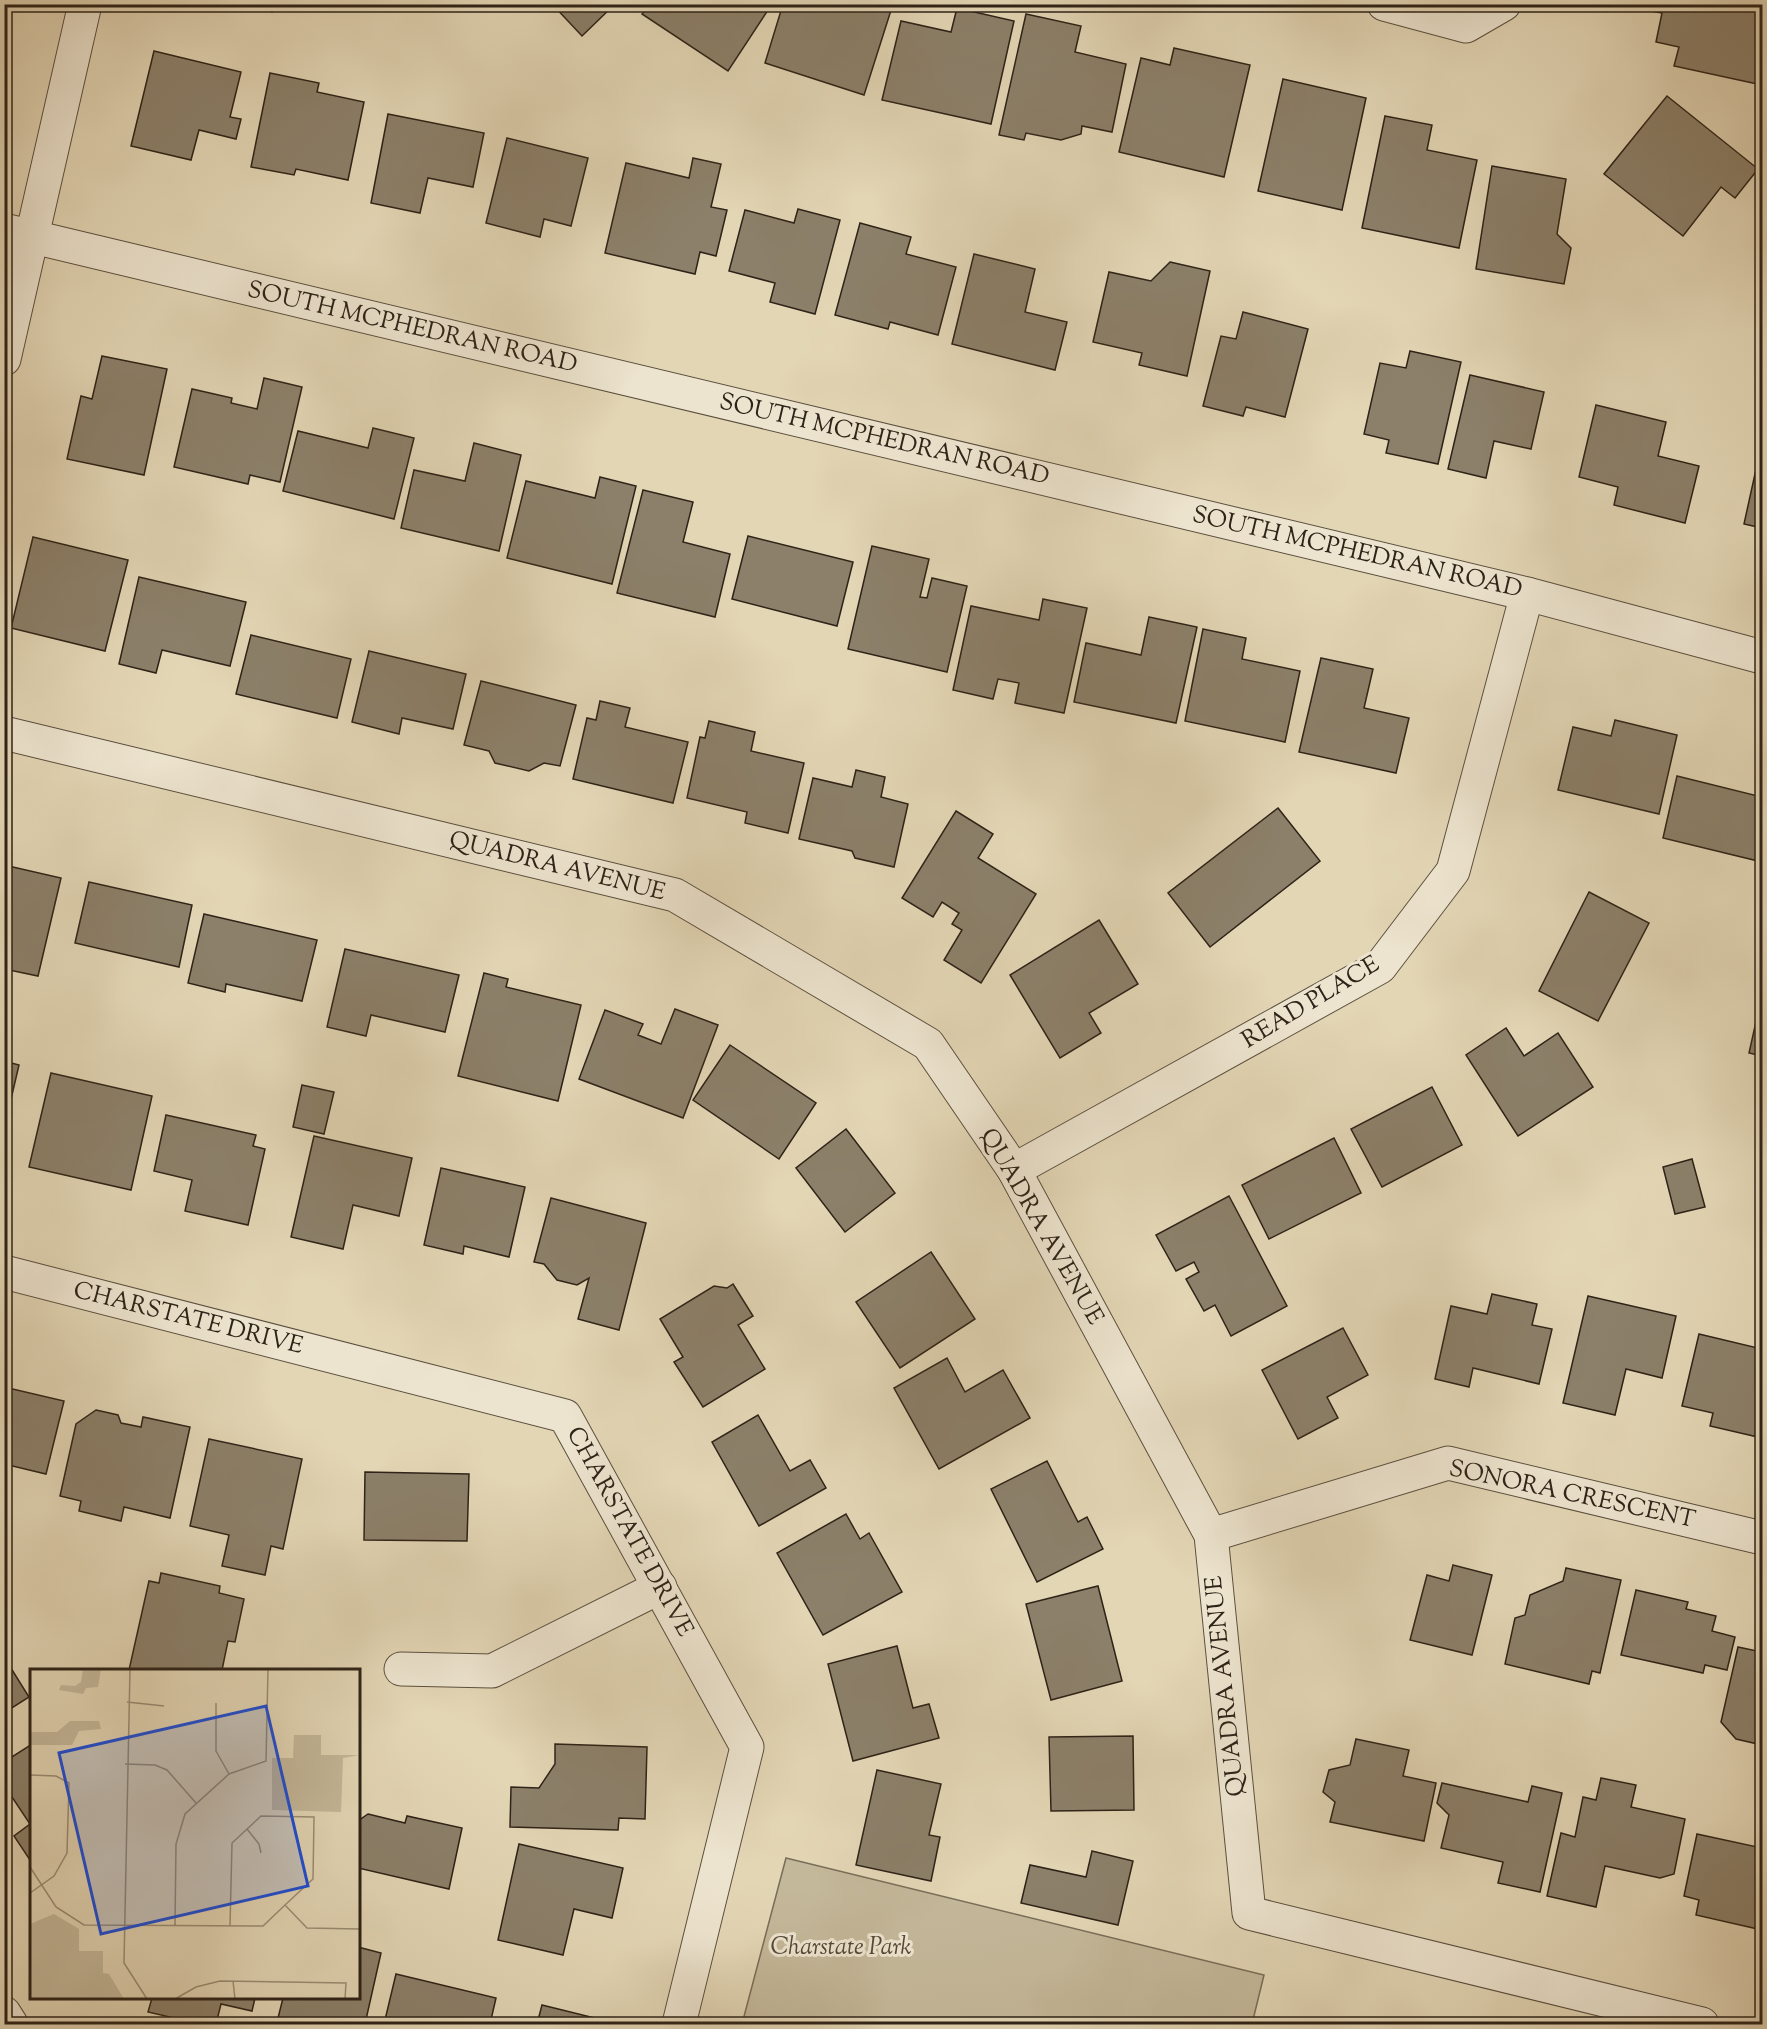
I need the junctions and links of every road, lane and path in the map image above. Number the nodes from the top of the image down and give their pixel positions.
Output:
1 (85, 4) edge
2 (1384, 4) edge
3 (1504, 4) edge
4 (19, 234) edge
5 (4, 359) edge
6 (1527, 594) junction
7 (1762, 657) edge
8 (4, 733) edge
9 (1014, 1170) junction
10 (4, 1272) edge
11 (1211, 1535) junction
12 (1762, 1538) edge
13 (660, 1587) junction
14 (401, 1669) dead end
15 (4, 2013) edge
16 (11, 2025) edge
17 (679, 2025) edge
18 (1702, 2025) edge

1 - 4 street
2 - 3 street
4 - 5 street
4 - 6 street, SOUTH MCPHEDRAN ROAD
6 - 7 street, SOUTH MCPHEDRAN ROAD
6 - 9 street, READ PLACE
8 - 9 street, QUADRA AVENUE
9 - 11 street, QUADRA AVENUE
10 - 13 street, CHARSTATE DRIVE
11 - 12 street, SONORA CRESCENT
11 - 18 street, QUADRA AVENUE
13 - 14 street
13 - 17 street, CHARSTATE DRIVE
15 - 16 street

